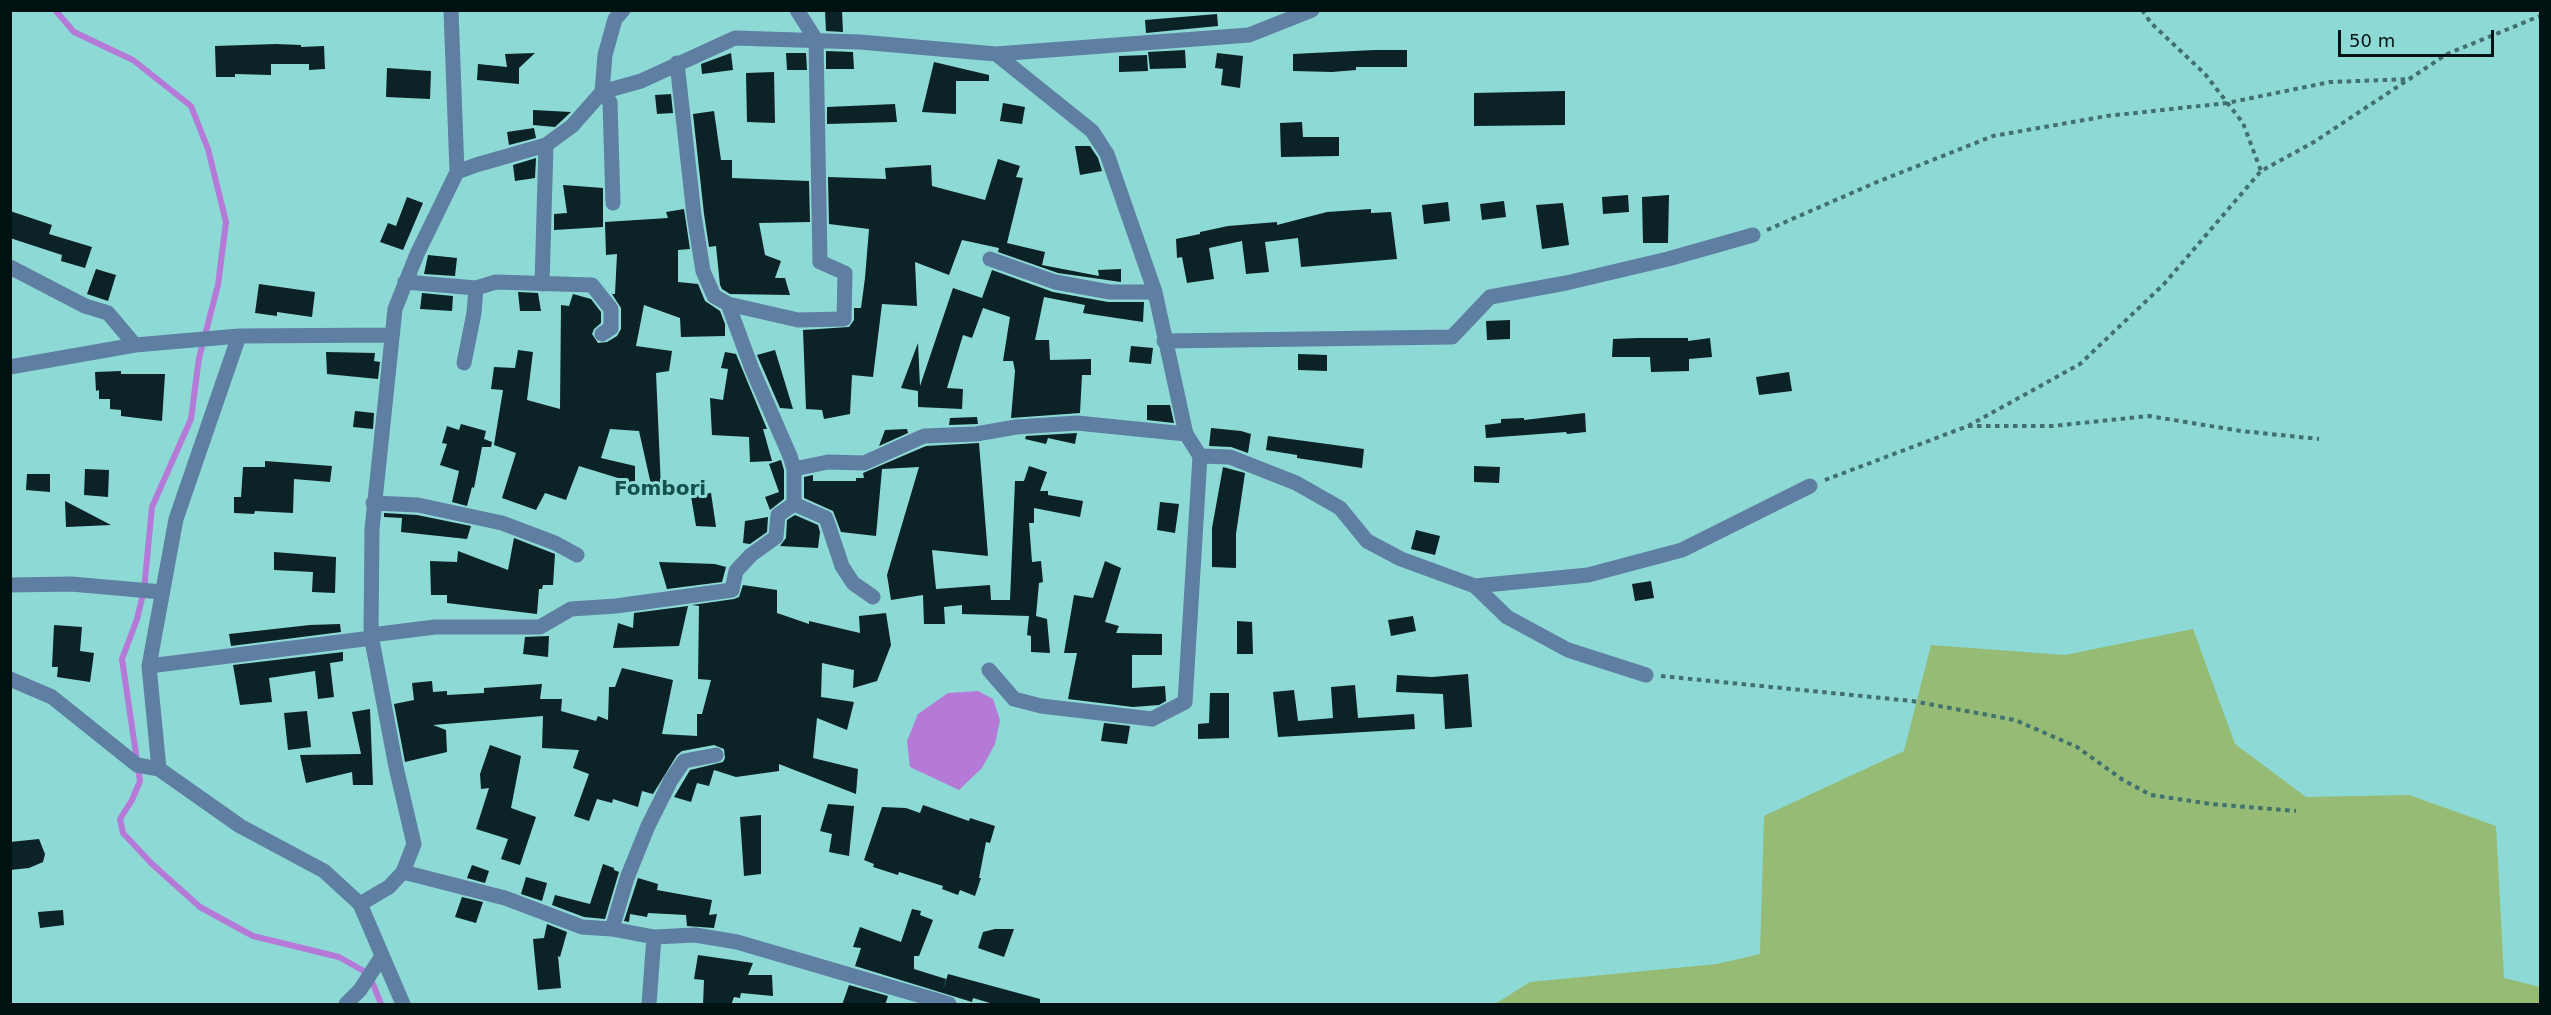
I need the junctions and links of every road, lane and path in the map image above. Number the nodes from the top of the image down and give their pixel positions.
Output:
1 (451, 10) edge
2 (623, 10) edge
3 (797, 10) edge
4 (1312, 10) edge
5 (2142, 10) edge
6 (2541, 16) edge
7 (816, 40) junction
8 (996, 54) junction
9 (677, 63) junction
10 (2412, 79) junction
11 (602, 92) junction
12 (2228, 103) junction
13 (546, 145) junction
14 (2261, 171) junction
15 (457, 172) junction
16 (613, 203) dead end
17 (1753, 235) joint
18 (990, 259) dead end
19 (10, 267) edge
20 (405, 282) junction
21 (542, 284) junction
22 (476, 288) junction
23 (1155, 292) junction
24 (728, 304) junction
25 (602, 334) dead end
26 (392, 335) junction
27 (239, 336) junction
28 (1164, 341) junction
29 (135, 345) junction
30 (464, 363) dead end
31 (10, 367) edge
32 (1968, 426) junction
33 (1186, 434) junction
34 (2319, 439) dead end
35 (1200, 456) junction
36 (794, 469) junction
37 (1810, 486) joint
38 (373, 503) junction
39 (794, 504) junction
40 (577, 555) dead end
41 (10, 585) edge
42 (1475, 586) junction
43 (162, 592) junction
44 (873, 597) dead end
45 (372, 636) junction
46 (149, 666) junction
47 (989, 670) dead end
48 (1646, 675) joint
49 (10, 679) edge
50 (716, 755) dead end
51 (159, 769) junction
52 (2296, 811) dead end
53 (403, 872) junction
54 (360, 904) junction
55 (612, 928) junction
56 (654, 937) junction
57 (382, 956) junction
58 (346, 1005) edge
59 (404, 1005) edge
60 (649, 1005) edge
61 (949, 1005) edge

1 - 15 street
2 - 11 street
3 - 7 street
4 - 8 street
5 - 12 path
6 - 10 path
7 - 8 street
7 - 9 street
7 - 24 street
8 - 23 street
9 - 11 street
9 - 24 street
10 - 12 path
10 - 14 path
11 - 13 street
11 - 16 street
12 - 14 path
12 - 17 path
13 - 15 street
13 - 21 street
14 - 32 path
15 - 20 street
17 - 28 street
18 - 23 street
19 - 29 street
20 - 22 street
20 - 26 street
21 - 22 street
21 - 25 street
22 - 30 street
23 - 28 street
24 - 36 street
26 - 27 street
26 - 38 street
27 - 29 street
27 - 43 street
28 - 33 street
29 - 31 street
32 - 34 path
32 - 37 path
33 - 35 street
33 - 36 street
35 - 42 street
35 - 47 street
36 - 39 street
37 - 42 street
38 - 40 street
38 - 45 street
39 - 44 street
39 - 45 street
41 - 43 street
42 - 48 street
43 - 46 street
45 - 46 street
45 - 53 street
46 - 51 street
48 - 52 path
49 - 51 street
50 - 55 street
51 - 54 street
53 - 54 street
53 - 55 street
54 - 57 street
55 - 56 street
56 - 60 street
56 - 61 street
57 - 58 street
57 - 59 street

